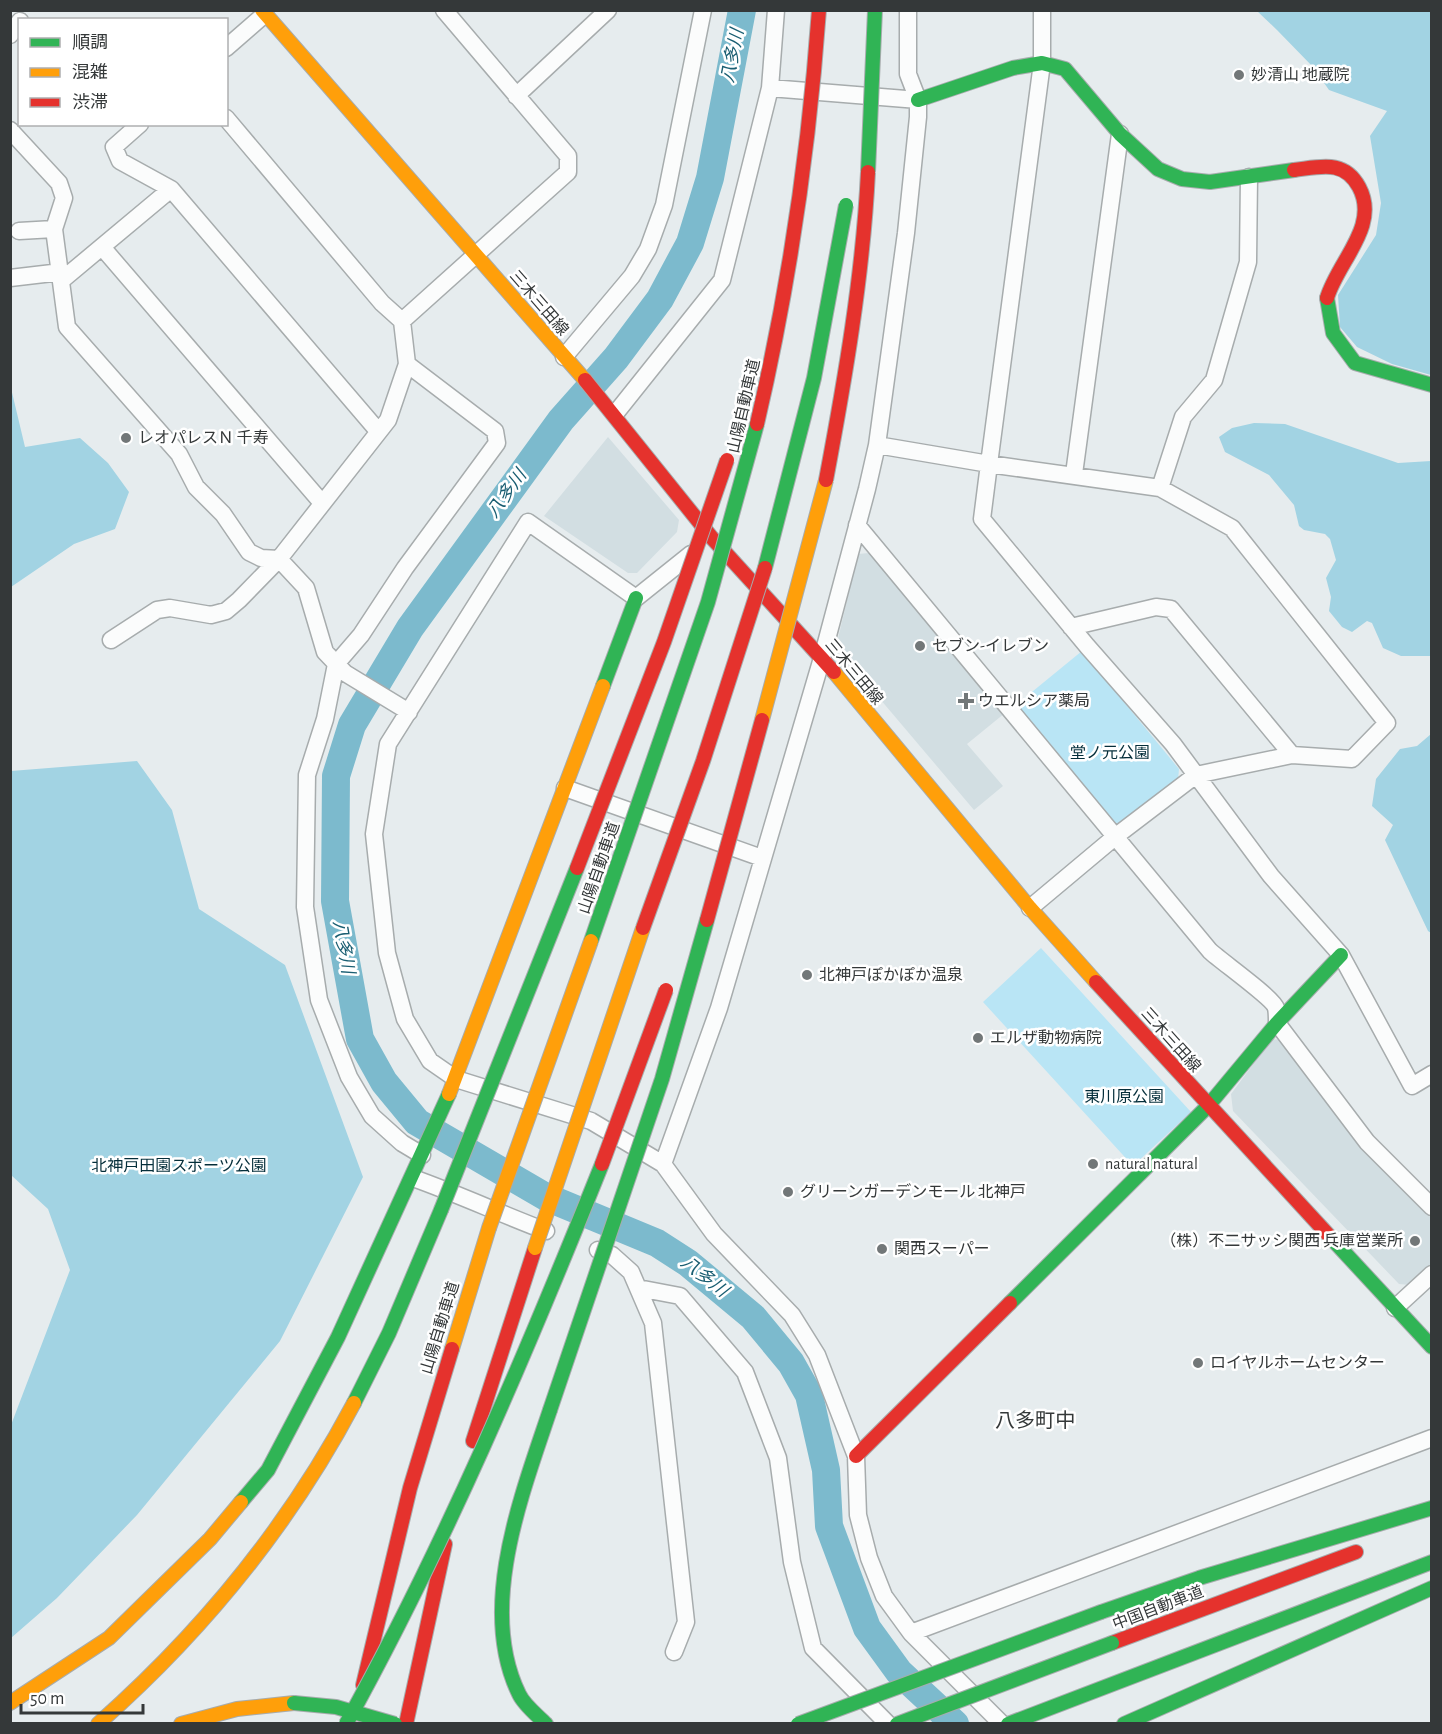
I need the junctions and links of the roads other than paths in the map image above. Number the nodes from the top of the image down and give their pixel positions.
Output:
1 (444, 10) edge
2 (608, 10) edge
3 (703, 10) edge
4 (776, 10) edge
5 (810, 10) edge
6 (819, 10) edge
7 (864, 10) edge
8 (875, 10) edge
9 (908, 10) edge
10 (1042, 10) edge
11 (264, 12) edge
12 (228, 46) edge
13 (1042, 63) junction
14 (770, 88) junction
15 (516, 96) junction
16 (918, 100) junction
17 (228, 120) edge
18 (138, 126) edge
19 (10, 130) edge
20 (1120, 134) junction
21 (855, 144) dead end
22 (1249, 177) junction
23 (849, 187) dead end
24 (171, 189) junction
25 (54, 229) junction
26 (19, 231) dead end
27 (102, 247) junction
28 (476, 257) junction
29 (62, 276) junction
30 (10, 278) edge
31 (402, 321) junction
32 (759, 349) dead end
33 (567, 359) junction
34 (406, 364) junction
35 (1431, 385) edge
36 (613, 412) junction
37 (378, 431) junction
38 (877, 445) junction
39 (730, 451) dead end
40 (988, 464) junction
41 (1074, 474) junction
42 (1160, 488) junction
43 (322, 502) junction
44 (857, 525) junction
45 (712, 538) junction
46 (279, 559) junction
47 (636, 598) junction
48 (1071, 627) junction
49 (111, 640) dead end
50 (822, 658) junction
51 (340, 668) junction
52 (773, 677) junction
53 (404, 709) junction
54 (1292, 755) junction
55 (1196, 775) junction
56 (565, 788) junction
57 (1116, 836) junction
58 (762, 858) junction
59 (700, 890) dead end
60 (1030, 908) junction
61 (1341, 955) junction
62 (670, 980) dead end
63 (1277, 1023) junction
64 (1431, 1074) edge
65 (456, 1079) junction
66 (1208, 1106) junction
67 (422, 1155) junction
68 (663, 1164) junction
69 (413, 1178) junction
70 (1431, 1207) edge
71 (1431, 1274) edge
72 (638, 1288) junction
73 (1395, 1308) junction
74 (1431, 1347) edge
75 (1431, 1438) edge
76 (856, 1456) junction
77 (1431, 1508) edge
78 (1369, 1547) dead end
79 (1431, 1562) edge
80 (1431, 1588) edge
81 (911, 1633) junction
82 (674, 1652) dead end
83 (10, 1703) edge
84 (98, 1724) edge
85 (181, 1724) edge
86 (346, 1724) edge
87 (354, 1724) edge
88 (394, 1724) edge
89 (406, 1724) edge
90 (546, 1724) edge
91 (798, 1724) edge
92 (888, 1724) edge
93 (897, 1724) edge
94 (1002, 1724) edge
95 (1008, 1724) edge
96 (1124, 1724) edge

1 - 15 street
2 - 15 street
3 - 33 street
4 - 14 street
5 - 32 main road
6 - 87 main road, 山陽自動車道, bridge
7 - 21 main road
8 - 52 main road, bridge
9 - 16 street
10 - 13 street
11 - 12 street
11 - 28 main road, 三木三田線
13 - 16 main road
13 - 20 main road
13 - 40 street
14 - 16 street
14 - 36 street
15 - 28 street
16 - 38 street
17 - 31 street
18 - 24 street
19 - 25 street
20 - 22 main road
20 - 41 street
22 - 35 main road
22 - 42 street
23 - 89 main road, bridge
24 - 27 street
24 - 37 street
25 - 26 street
25 - 29 street
27 - 29 street
27 - 43 street
28 - 31 street
28 - 33 main road, 三木三田線
29 - 30 street
29 - 46 street
31 - 34 street
33 - 36 main road, 三木三田線
34 - 37 street
34 - 51 street
36 - 45 main road, 三木三田線
37 - 43 street
38 - 40 street
38 - 44 street
39 - 84 main road, bridge
40 - 41 street
40 - 48 street
41 - 42 street
42 - 54 street
43 - 46 street
44 - 50 street
44 - 57 street
45 - 47 street
45 - 50 main road, 三木三田線
46 - 49 street
46 - 51 street
47 - 53 street
47 - 56 main road
48 - 54 street
48 - 55 street
50 - 58 street
50 - 60 main road, 三木三田線
51 - 53 street
51 - 67 street
52 - 59 main road, bridge
52 - 90 main road, bridge
53 - 65 street
54 - 55 street
55 - 57 street
55 - 61 street
56 - 58 street
56 - 65 main road
57 - 60 street
57 - 63 street
58 - 68 street
60 - 66 main road, 三木三田線
61 - 63 main road
61 - 64 street
62 - 86 main road, bridge
63 - 66 main road
63 - 70 street
65 - 67 main road
65 - 68 street
66 - 73 main road, 三木三田線
66 - 76 main road
67 - 69 main road
68 - 76 street
69 - 72 street
69 - 83 main road
71 - 73 street
72 - 82 street
72 - 92 street
73 - 74 main road, 三木三田線
75 - 81 street
76 - 81 street
77 - 91 main road, bridge
78 - 93 main road, 中国自動車道, bridge
79 - 95 main road
80 - 96 main road
81 - 94 street
85 - 88 main road, bridge

